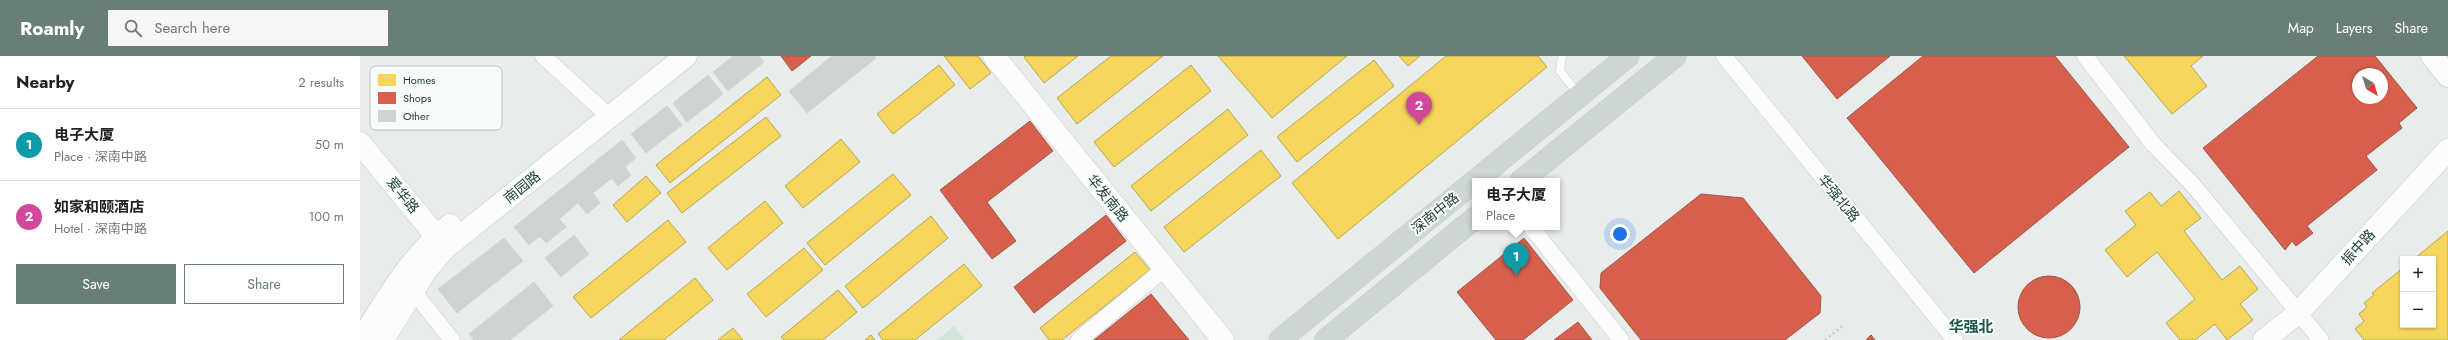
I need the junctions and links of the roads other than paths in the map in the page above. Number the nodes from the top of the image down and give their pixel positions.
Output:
1 (543, 56) edge
2 (664, 56) edge
3 (686, 56) edge
4 (994, 56) edge
5 (1562, 56) edge
6 (1613, 56) edge
7 (1628, 56) edge
8 (1675, 56) edge
9 (1724, 56) edge
10 (2085, 56) edge
11 (2432, 56) edge
12 (2448, 76) edge
13 (1599, 79) junction
14 (1579, 96) junction
15 (604, 112) junction
16 (360, 143) edge
17 (2448, 150) edge
18 (1479, 178) edge
19 (1525, 178) edge
20 (1472, 183) edge
21 (1472, 220) edge
22 (1533, 230) edge
23 (441, 242) junction
24 (1164, 269) junction
25 (413, 291) junction
26 (2298, 313) junction
27 (361, 340) edge
28 (383, 340) edge
29 (452, 340) edge
30 (1079, 340) edge
31 (1223, 340) edge
32 (1280, 340) edge
33 (1326, 340) edge
34 (1621, 340) edge
35 (1954, 340) edge
36 (2264, 340) edge
37 (2321, 340) edge

1 - 15 street
2 - 15 main road, 南园路
3 - 15 main road, 南园路
4 - 24 main road, 华发南路
5 - 14 lane
6 - 13 main road
7 - 13 main road, 深南中路
8 - 19 main road
9 - 35 street, 华强北路
10 - 26 street
11 - 12 main road
13 - 14 main road, 深南中路
14 - 18 main road, 深南中路
15 - 23 main road, 南园路
16 - 23 main road, 爱华路
17 - 26 main road, 振中路
20 - 32 main road, 深南中路
21 - 33 main road, 深南中路
22 - 34 street
23 - 25 main road, 南园路
23 - 27 main road, 南园路
24 - 30 street
24 - 31 main road, 华发南路
25 - 28 main road, 南园路
25 - 29 street
26 - 36 main road, 振中路
26 - 37 street

